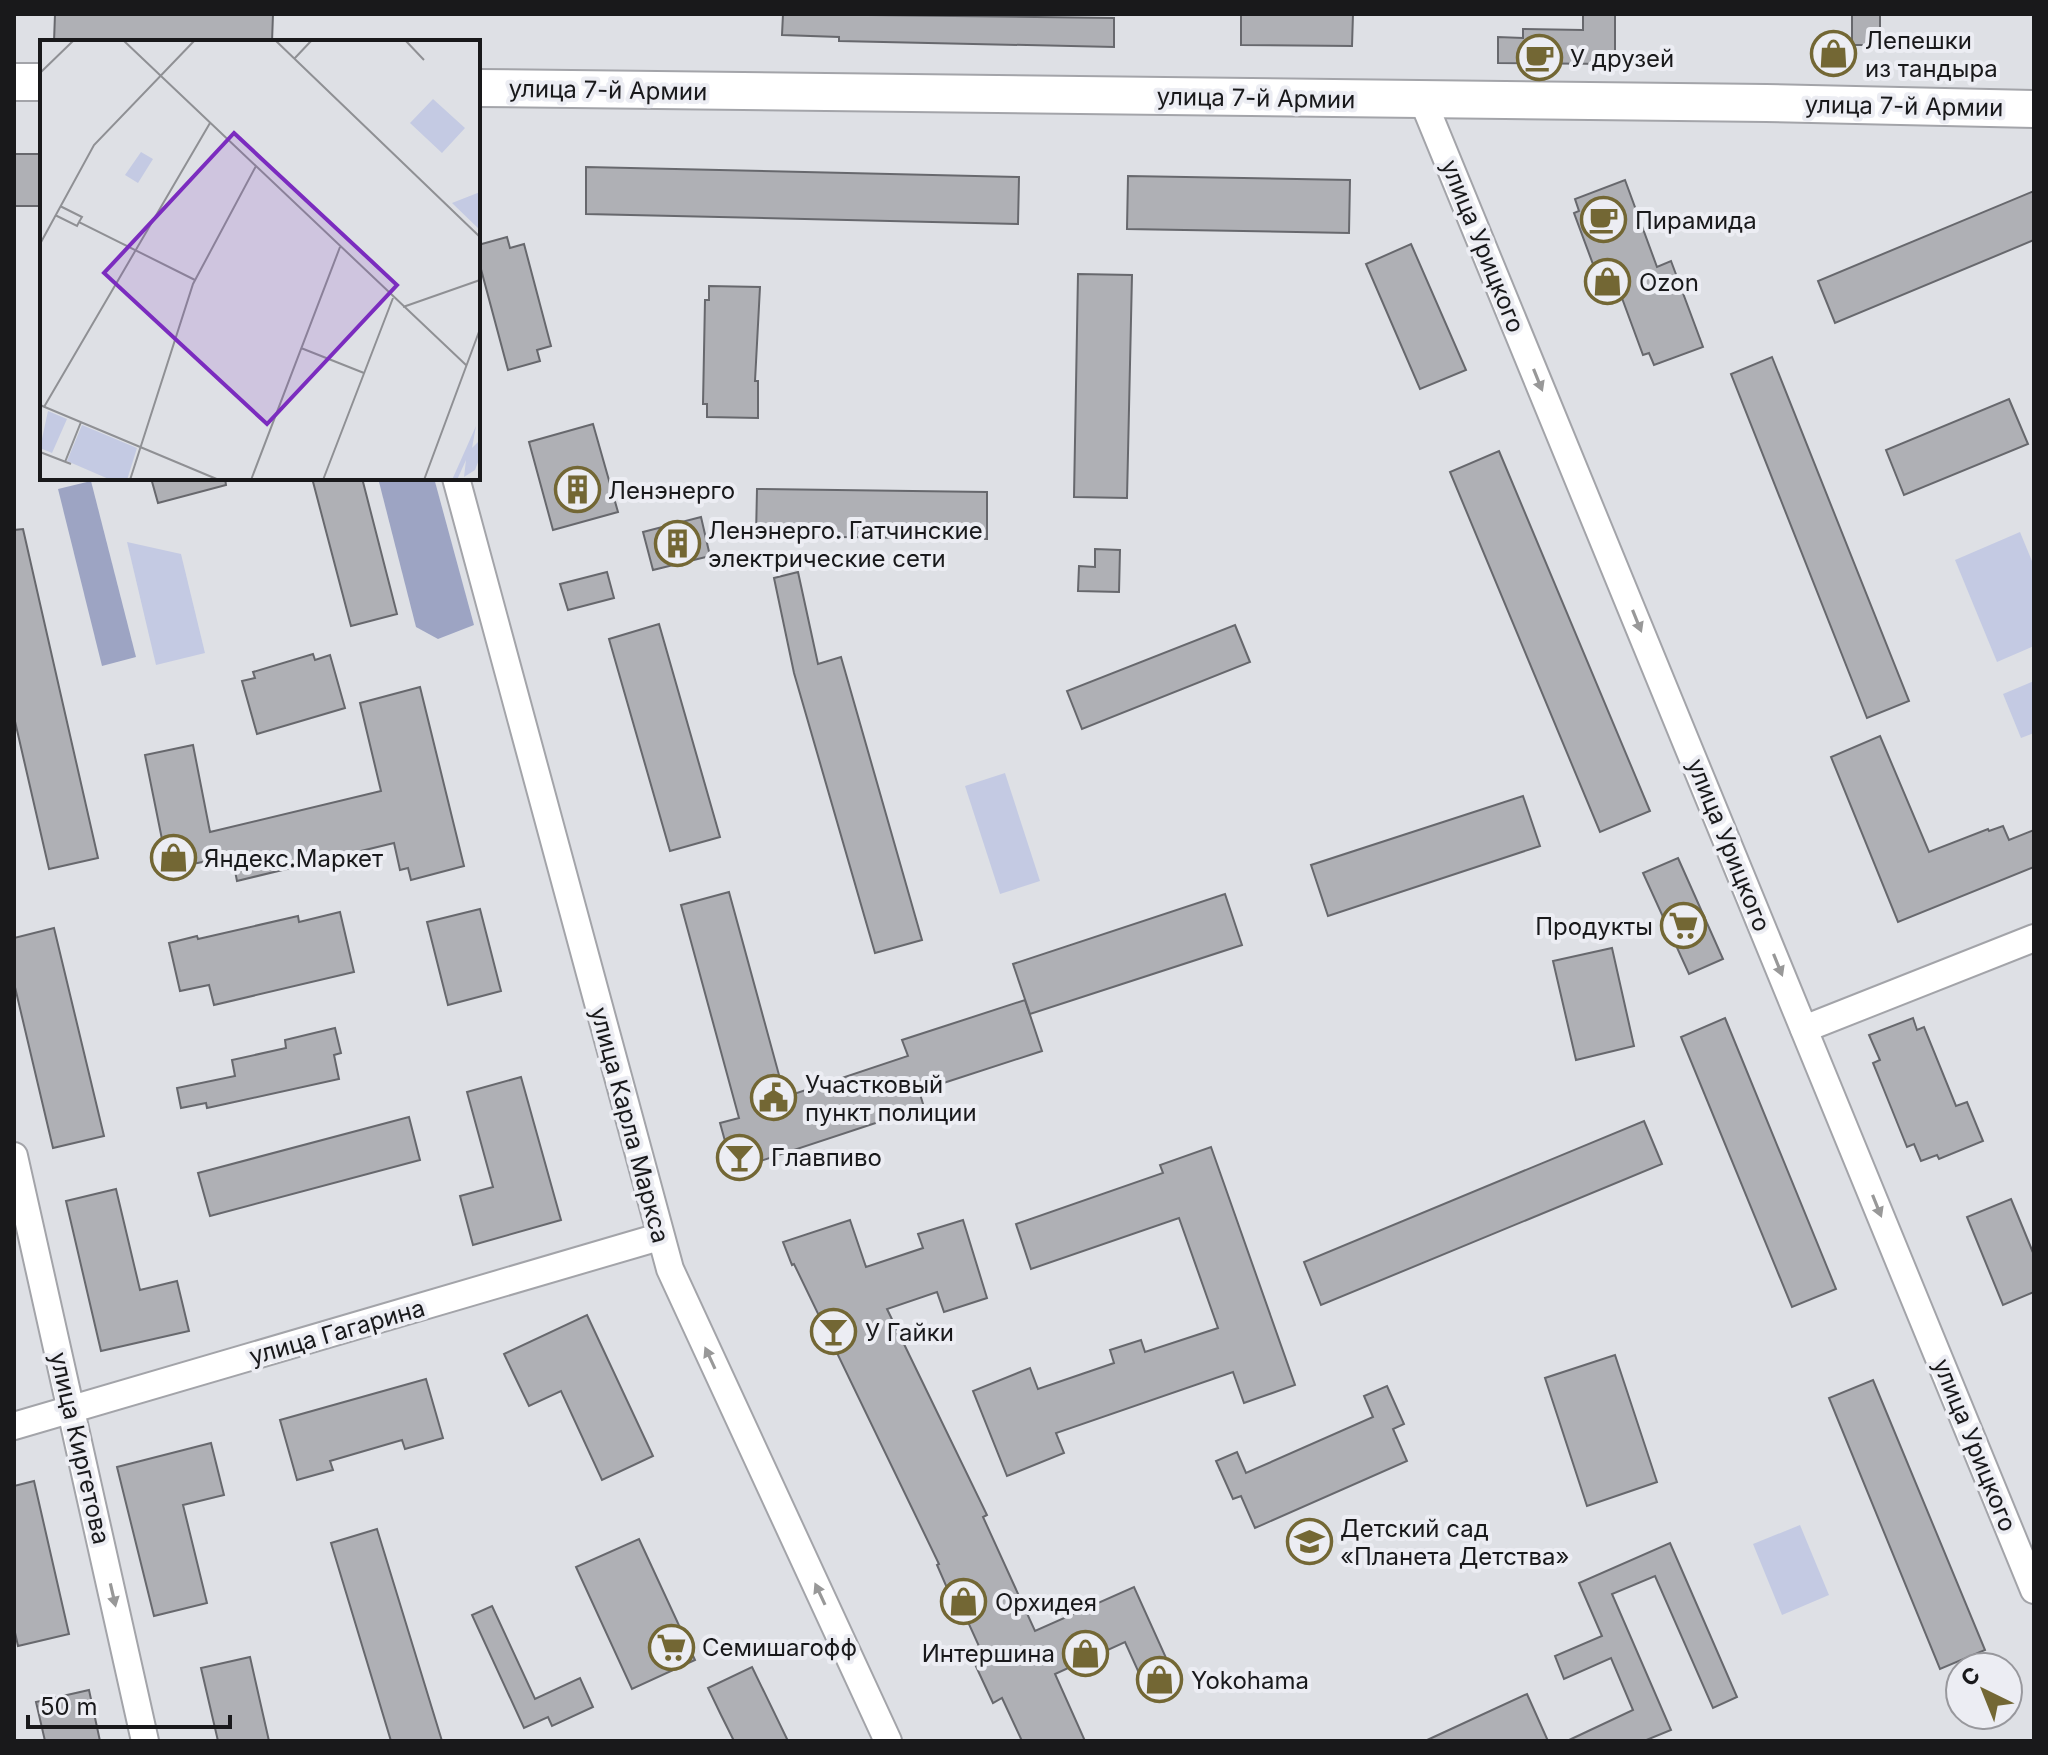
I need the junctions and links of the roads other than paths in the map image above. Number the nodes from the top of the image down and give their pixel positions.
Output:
1 (14, 82) edge
2 (40, 82) edge
3 (480, 88) edge
4 (1423, 101) junction
5 (2034, 109) edge
6 (457, 480) edge
7 (2034, 938) edge
8 (1804, 1029) junction
9 (14, 1156) edge
10 (659, 1237) junction
11 (71, 1410) junction
12 (14, 1426) edge
13 (2034, 1590) edge
14 (145, 1741) edge
15 (888, 1741) edge

1 - 2 street
3 - 4 street, улица 7-й Армии
4 - 5 street, улица 7-й Армии
4 -> 8 street, улица Урицкого
6 - 10 street, улица Карла Маркса
7 - 8 street
8 -> 13 street, улица Урицкого
9 - 11 street, улица Киргетова
10 - 11 street, улица Гагарина
15 -> 10 street, улица Карла Маркса
11 - 12 street, улица Гагарина
11 -> 14 street, улица Киргетова

